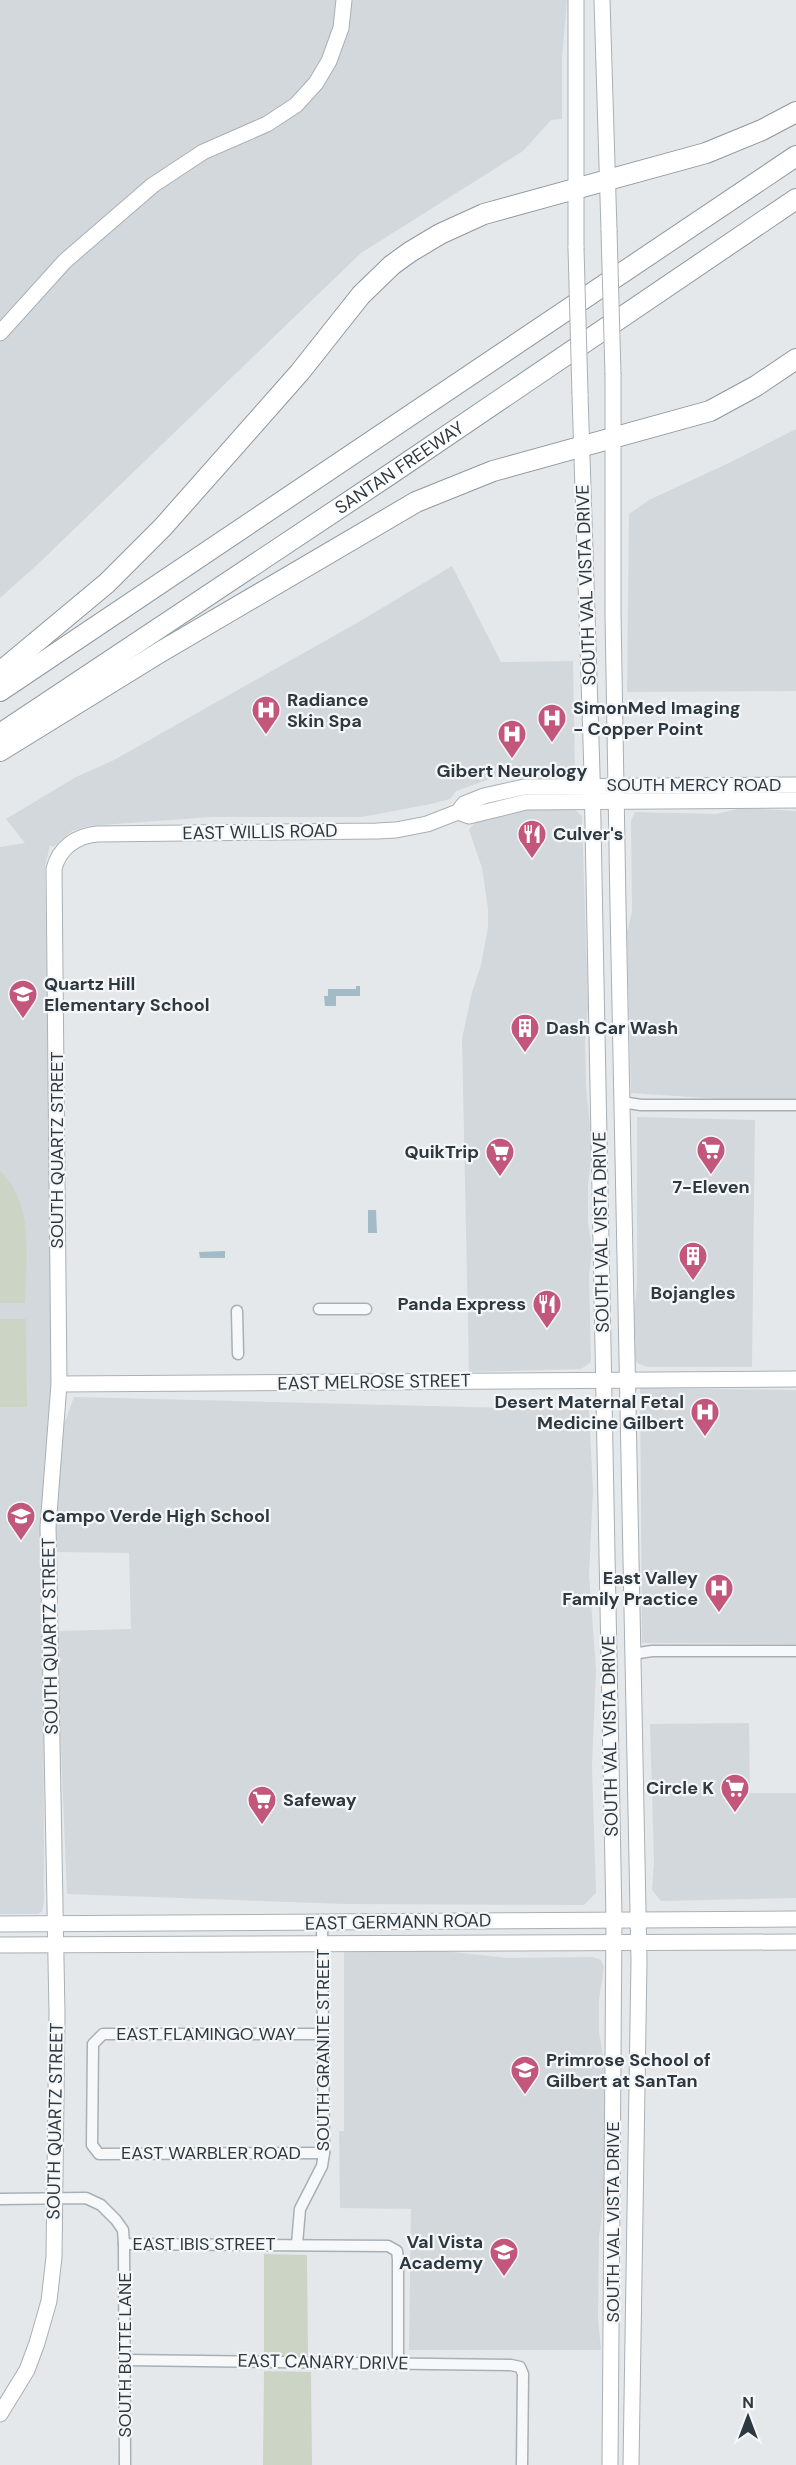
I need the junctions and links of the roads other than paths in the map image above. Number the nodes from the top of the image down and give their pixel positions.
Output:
1 (344, 0) edge
2 (576, 0) edge
3 (602, 0) edge
4 (796, 112) edge
5 (796, 156) edge
6 (608, 181) junction
7 (576, 189) junction
8 (796, 199) edge
9 (0, 333) edge
10 (796, 359) edge
11 (614, 436) junction
12 (581, 446) junction
13 (0, 672) edge
14 (0, 691) edge
15 (0, 734) edge
16 (0, 751) edge
17 (796, 785) edge
18 (592, 793) junction
19 (616, 793) junction
20 (796, 800) edge
21 (64, 849) joint
22 (598, 1102) junction
23 (622, 1102) junction
24 (796, 1105) edge
25 (366, 1309) dead end
26 (319, 1310) dead end
27 (237, 1311) dead end
28 (237, 1354) dead end
29 (796, 1379) edge
30 (605, 1380) junction
31 (626, 1380) junction
32 (59, 1384) junction
33 (796, 1651) edge
34 (609, 1654) junction
35 (632, 1654) junction
36 (614, 1919) junction
37 (639, 1919) junction
38 (796, 1919) edge
39 (54, 1923) junction
40 (322, 1923) junction
41 (0, 1924) edge
42 (796, 1942) edge
43 (614, 1943) junction
44 (639, 1943) junction
45 (0, 1945) edge
46 (54, 1945) junction
47 (323, 1945) junction
48 (323, 2034) junction
49 (324, 2153) junction
50 (99, 2154) joint
51 (636, 2157) junction
52 (613, 2158) junction
53 (0, 2199) edge
54 (54, 2199) junction
55 (124, 2244) junction
56 (297, 2244) junction
57 (612, 2342) junction
58 (632, 2343) junction
59 (125, 2360) junction
60 (398, 2363) junction
61 (0, 2414) edge
62 (125, 2465) edge
63 (522, 2465) edge
64 (610, 2465) edge
65 (631, 2465) edge

1 - 9 main road
2 - 7 main road, SOUTH VAL VISTA DRIVE
3 - 6 main road, SOUTH VAL VISTA DRIVE
4 - 6 highway
5 - 14 highway, SANTAN FREEWAY
6 - 7 highway
6 - 11 main road, SOUTH VAL VISTA DRIVE, bridge
7 - 12 main road, SOUTH VAL VISTA DRIVE, bridge
7 - 13 highway
8 - 15 highway, SANTAN FREEWAY
10 - 11 highway
11 - 12 highway
11 - 19 main road, SOUTH VAL VISTA DRIVE
12 - 16 highway
12 - 18 main road, SOUTH VAL VISTA DRIVE
17 - 19 main road, SOUTH MERCY ROAD
18 - 19 main road, SOUTH MERCY ROAD
18 - 21 main road, EAST WILLIS ROAD
18 - 22 main road, SOUTH VAL VISTA DRIVE
19 - 20 main road, SOUTH MERCY ROAD
19 - 23 main road, SOUTH VAL VISTA DRIVE
21 - 32 main road, SOUTH QUARTZ STREET
22 - 23 main road
22 - 30 main road, SOUTH VAL VISTA DRIVE
23 - 24 street
23 - 31 main road, SOUTH VAL VISTA DRIVE
25 - 26 street
27 - 28 street
29 - 31 main road, EAST MELROSE STREET
30 - 31 main road, EAST MELROSE STREET
30 - 32 main road, EAST MELROSE STREET
30 - 34 main road, SOUTH VAL VISTA DRIVE
31 - 35 main road, SOUTH VAL VISTA DRIVE
32 - 39 main road, SOUTH QUARTZ STREET
33 - 35 street
34 - 35 main road
34 - 36 main road, SOUTH VAL VISTA DRIVE
35 - 37 main road, SOUTH VAL VISTA DRIVE
36 - 37 main road, EAST GERMANN ROAD
36 - 40 main road, EAST GERMANN ROAD
36 - 43 main road, SOUTH VAL VISTA DRIVE
37 - 38 main road, EAST GERMANN ROAD
37 - 44 main road, SOUTH VAL VISTA DRIVE
39 - 40 main road, EAST GERMANN ROAD
39 - 41 main road, EAST GERMANN ROAD
39 - 46 main road, SOUTH QUARTZ STREET
40 - 47 street, SOUTH GRANITE STREET
42 - 44 main road, EAST GERMANN ROAD
43 - 44 main road, EAST GERMANN ROAD
43 - 47 main road, EAST GERMANN ROAD
43 - 52 main road, SOUTH VAL VISTA DRIVE
44 - 51 main road, SOUTH VAL VISTA DRIVE
45 - 46 main road, EAST GERMANN ROAD
46 - 47 main road, EAST GERMANN ROAD
46 - 54 main road, SOUTH QUARTZ STREET
47 - 48 street, SOUTH GRANITE STREET
48 - 49 street, SOUTH GRANITE STREET
48 - 50 street, EAST FLAMINGO WAY
49 - 50 street, EAST WARBLER ROAD
49 - 56 street, SOUTH GRANITE STREET
51 - 52 main road
51 - 58 main road, SOUTH VAL VISTA DRIVE
52 - 57 main road, SOUTH VAL VISTA DRIVE
53 - 54 street, EAST IBIS STREET
54 - 55 street, EAST IBIS STREET
54 - 61 main road, SOUTH QUARTZ STREET
55 - 56 street, EAST IBIS STREET
55 - 59 street, SOUTH BUTTE LANE
56 - 60 street, EAST IBIS STREET
57 - 58 main road
57 - 64 main road, SOUTH VAL VISTA DRIVE
58 - 65 main road, SOUTH VAL VISTA DRIVE
59 - 60 street, EAST CANARY DRIVE
59 - 62 street, SOUTH BUTTE LANE
60 - 63 street, EAST CANARY DRIVE

